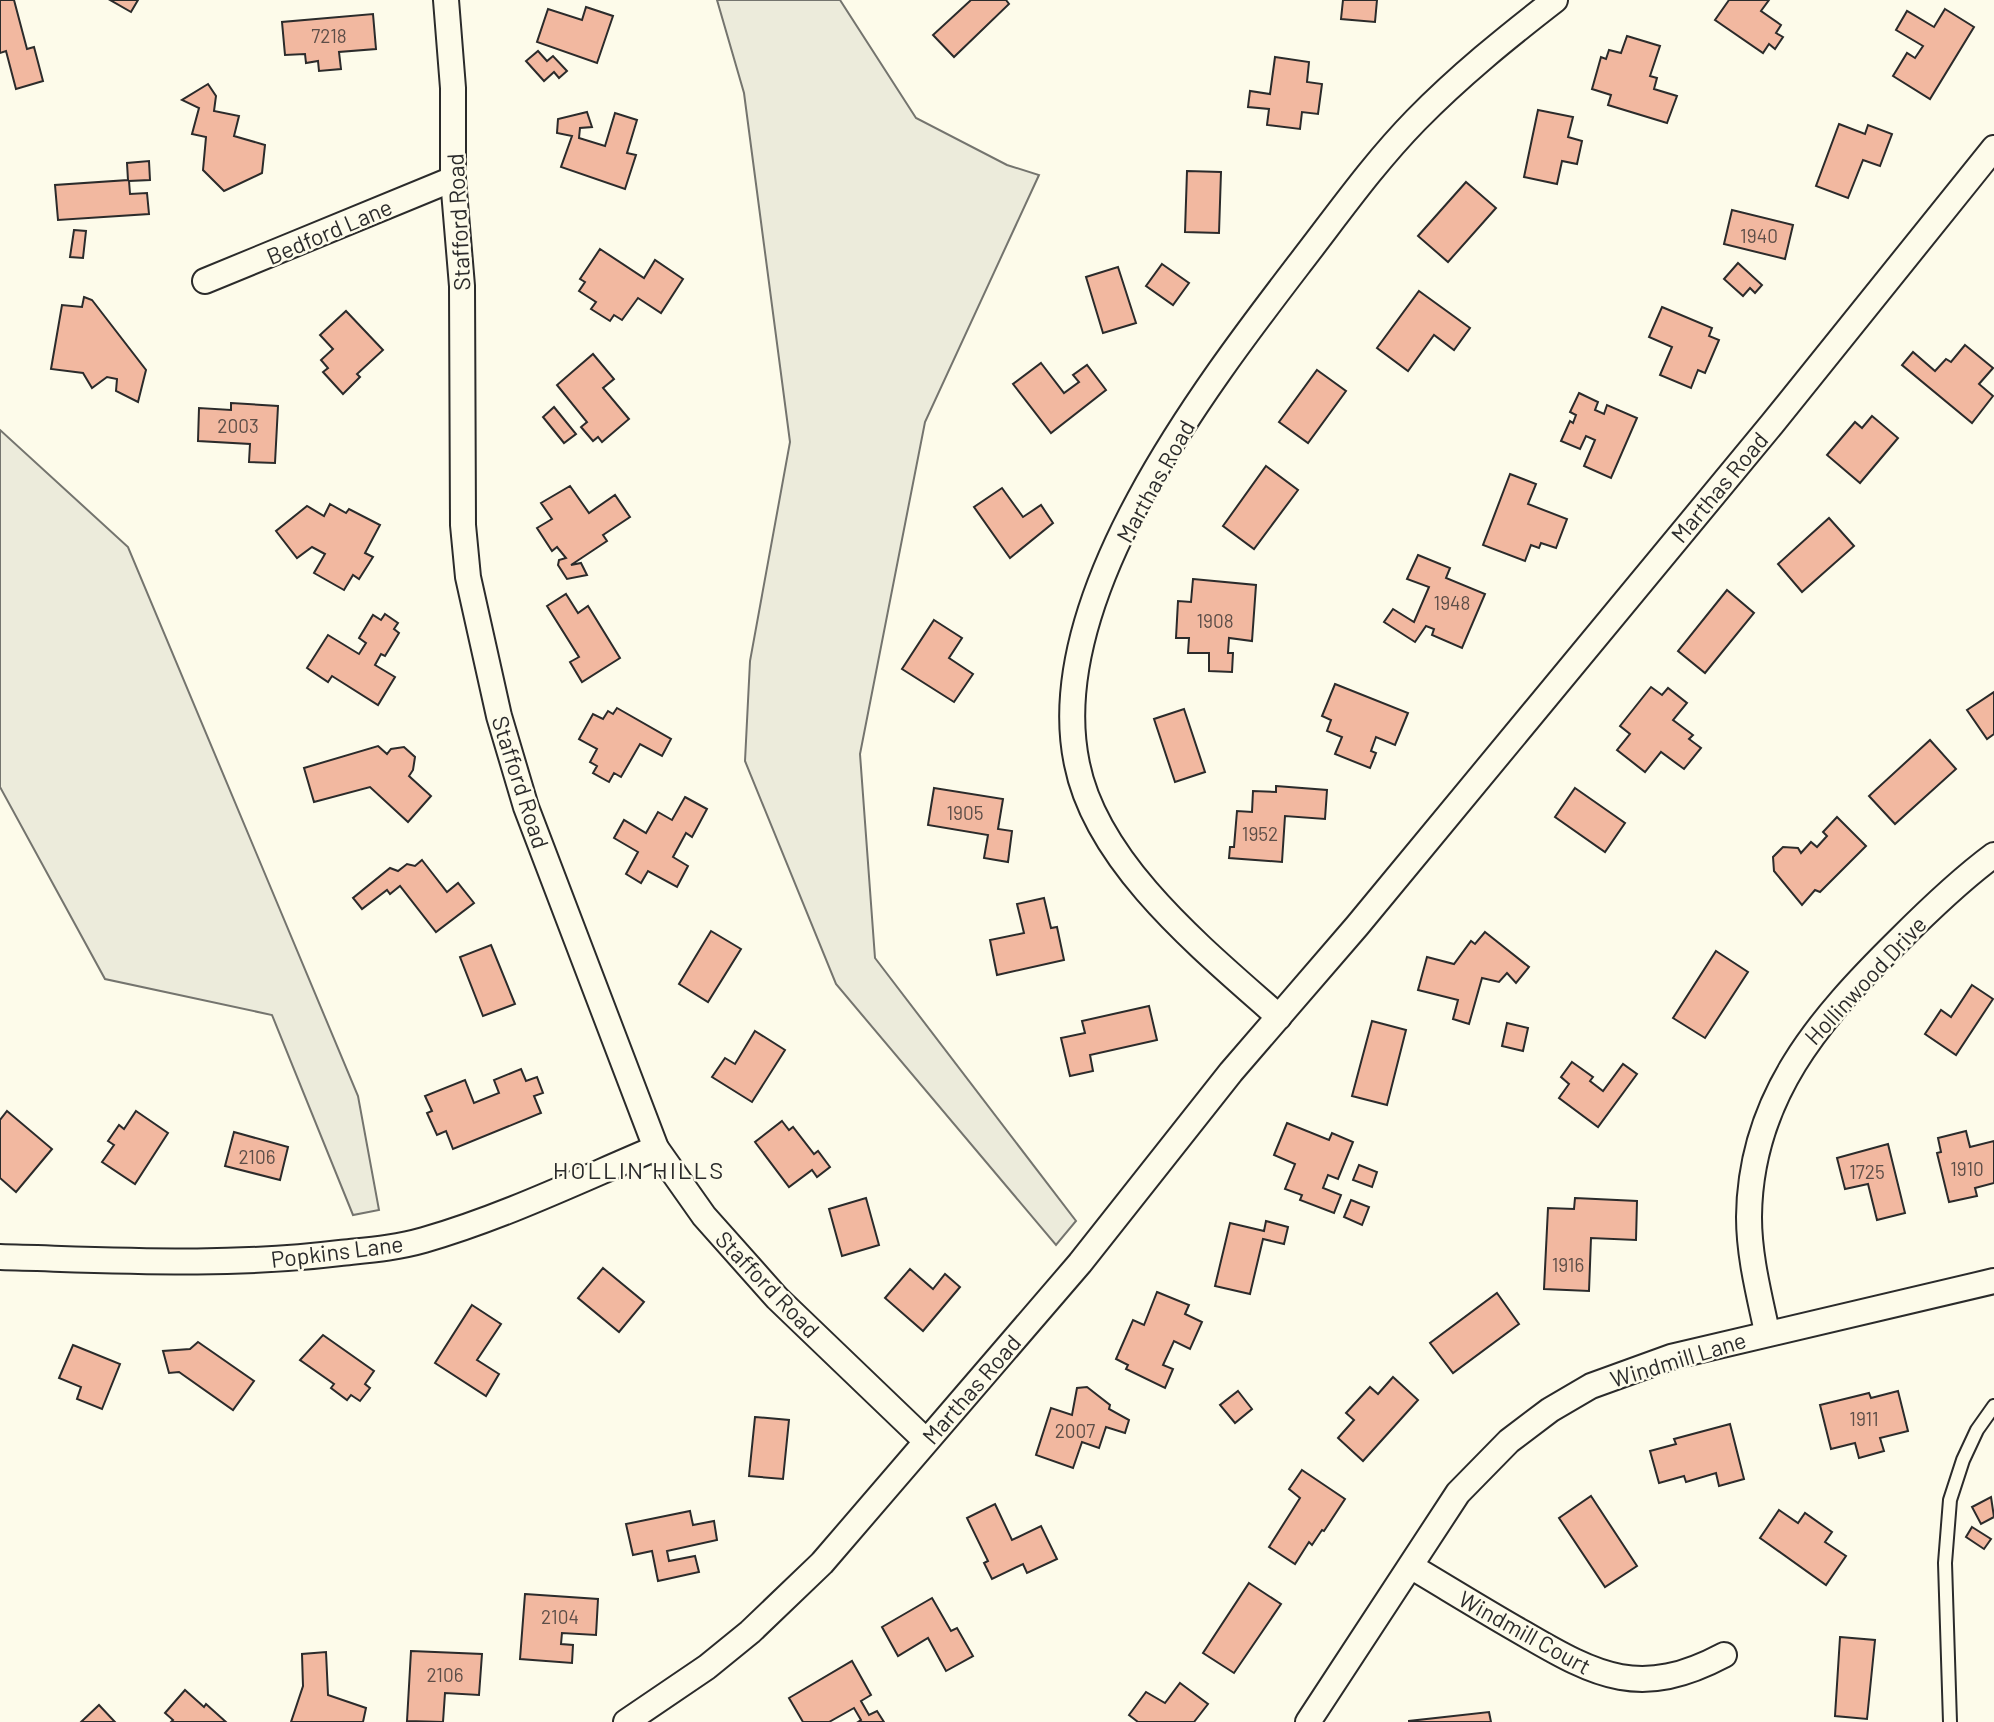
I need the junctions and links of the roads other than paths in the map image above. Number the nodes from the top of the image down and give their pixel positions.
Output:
1 (446, 0) edge
2 (1555, 0) edge
3 (1994, 148) edge
4 (453, 179) junction
5 (205, 281) dead end
6 (1994, 855) edge
7 (1279, 1017) junction
8 (656, 1148) junction
9 (0, 1256) edge
10 (1994, 1281) edge
11 (1768, 1332) junction
12 (1994, 1406) edge
13 (926, 1441) junction
14 (1412, 1567) junction
15 (1724, 1655) dead end
16 (626, 1722) edge
17 (1308, 1722) edge
18 (1950, 1722) edge

1 - 4 street, Stafford Road
2 - 7 street, Marthas Road
3 - 7 street, Marthas Road
4 - 5 street, Bedford Lane
4 - 8 street, Stafford Road
6 - 11 street, Hollinwood Drive
7 - 13 street, Marthas Road
8 - 9 street, Popkins Lane
8 - 13 street, Stafford Road
10 - 11 street, Windmill Lane
11 - 14 street, Windmill Lane
12 - 18 lane
13 - 16 street, Marthas Road
14 - 15 street, Windmill Court
14 - 17 street, Windmill Lane

